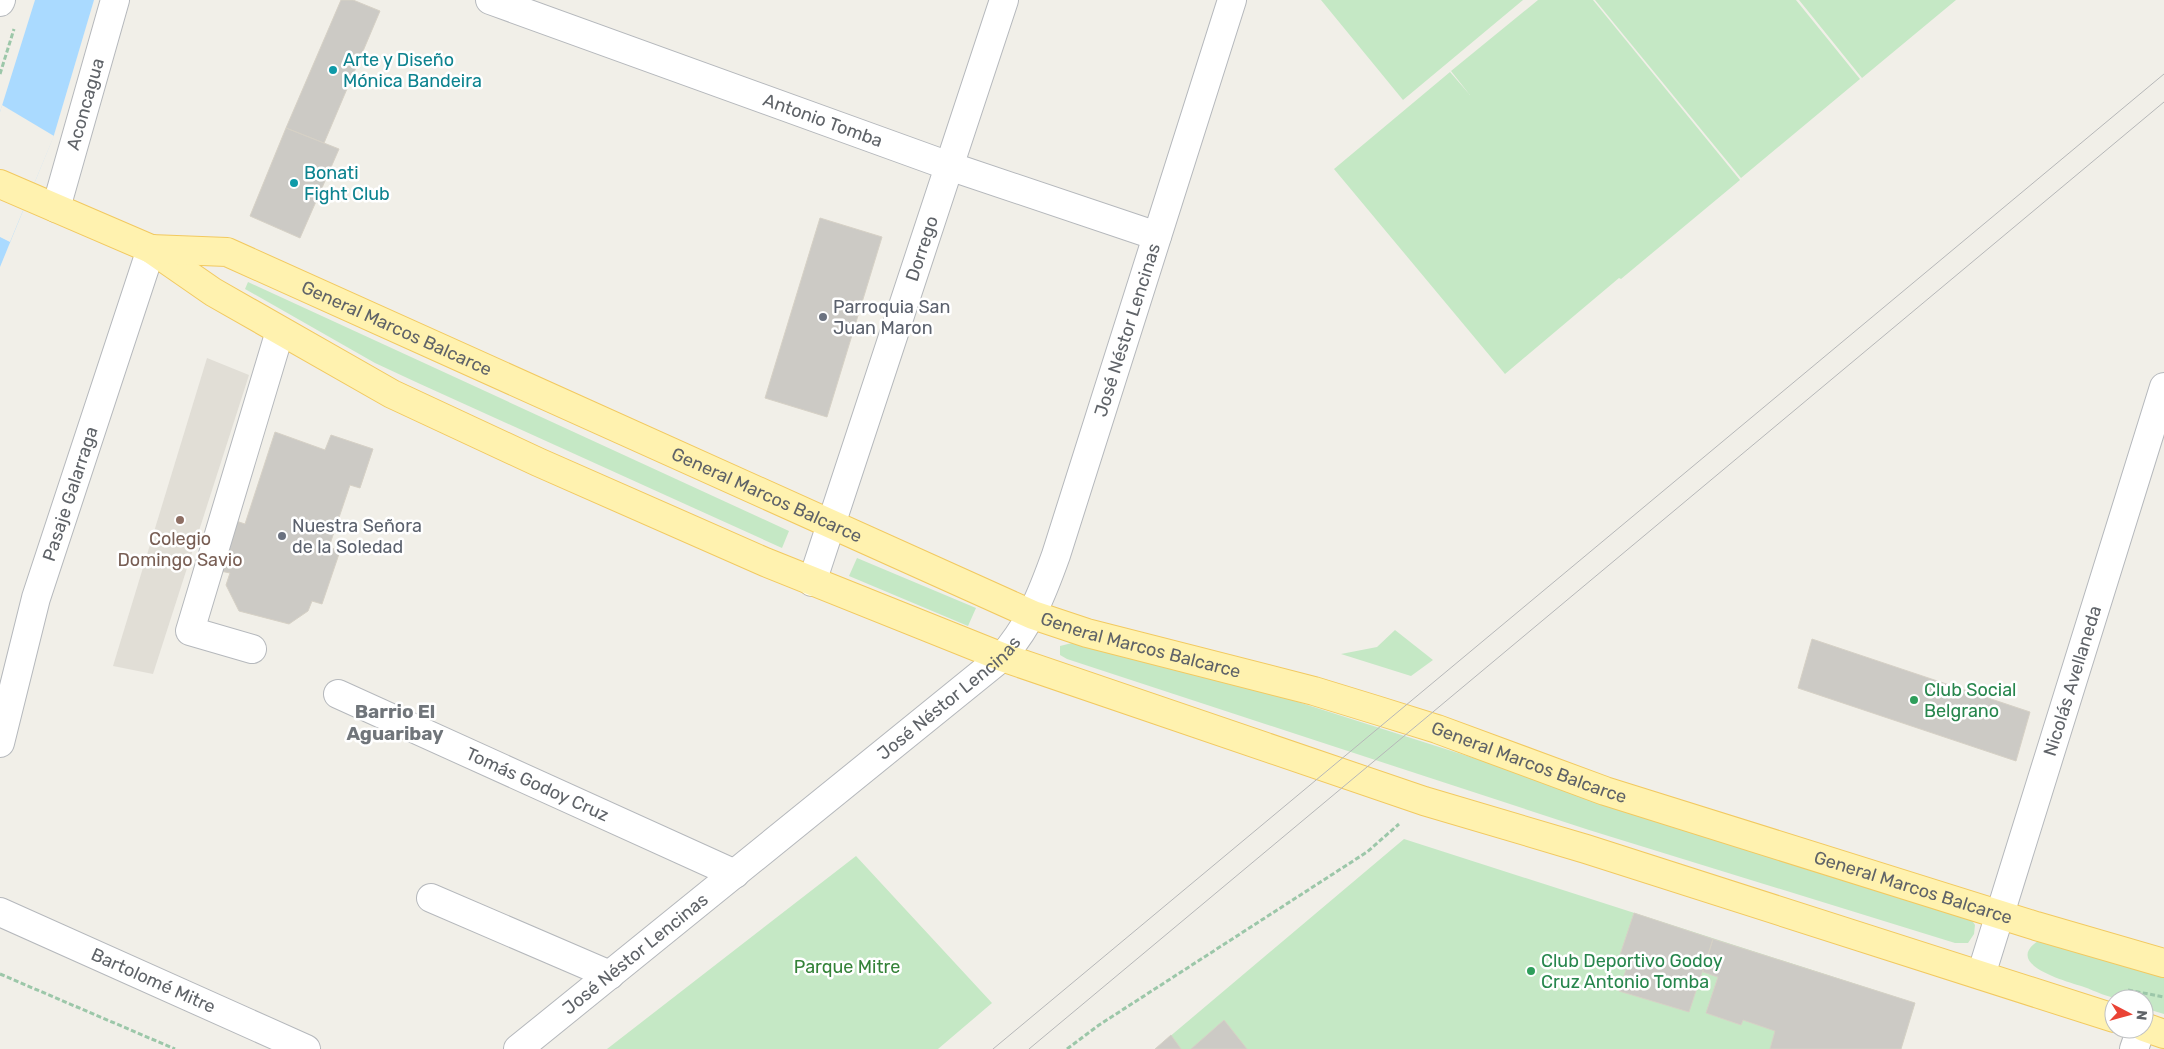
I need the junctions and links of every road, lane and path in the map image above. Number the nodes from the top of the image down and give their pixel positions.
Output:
1 (115, 0) edge
2 (490, 0) edge
3 (1004, 0) edge
4 (1232, 0) edge
5 (14, 28) dead end
6 (0, 74) edge
7 (949, 166) junction
8 (0, 184) edge
9 (56, 208) junction
10 (1157, 236) junction
11 (151, 249) junction
12 (280, 331) junction
13 (2164, 387) edge
14 (832, 525) junction
15 (812, 582) junction
16 (1033, 615) junction
17 (252, 649) dead end
18 (1002, 658) junction
19 (338, 694) dead end
20 (0, 743) edge
21 (1424, 801) junction
22 (735, 874) junction
23 (431, 898) dead end
24 (0, 912) edge
25 (2001, 915) junction
26 (2164, 963) edge
27 (0, 974) edge
28 (610, 975) junction
29 (1981, 975) junction
30 (2104, 1015) edge
31 (174, 1049) edge
32 (306, 1049) edge
33 (518, 1049) edge
34 (1067, 1049) edge

1 - 9 street, Aconcagua
2 - 7 street, Antonio Tomba
3 - 7 street, Dorrego
4 - 10 street, José Néstor Lencinas
5 - 6 path
7 - 10 street, Antonio Tomba
7 - 14 street, Dorrego
8 - 9 main road, General Marcos Balcarce
9 - 11 main road, General Marcos Balcarce
10 - 16 street, José Néstor Lencinas
11 - 12 main road, General Marcos Balcarce
11 - 14 main road, General Marcos Balcarce
11 - 20 street, Pasaje Galarraga
12 - 15 main road, General Marcos Balcarce
12 - 17 street
13 - 25 street, Nicolás Avellaneda
14 - 15 street, Dorrego
14 - 16 main road, General Marcos Balcarce
15 - 18 main road, General Marcos Balcarce
16 - 18 street, José Néstor Lencinas
16 - 25 main road, General Marcos Balcarce
18 - 21 main road, General Marcos Balcarce
18 - 22 street, José Néstor Lencinas
19 - 22 street, Tomás Godoy Cruz
21 - 29 main road, General Marcos Balcarce
21 - 34 path
22 - 28 street, José Néstor Lencinas
23 - 28 street
24 - 32 street, Bartolomé Mitre
25 - 26 main road, General Marcos Balcarce
25 - 29 street, Nicolás Avellaneda
27 - 31 path
28 - 33 street, José Néstor Lencinas
29 - 30 main road, General Marcos Balcarce

